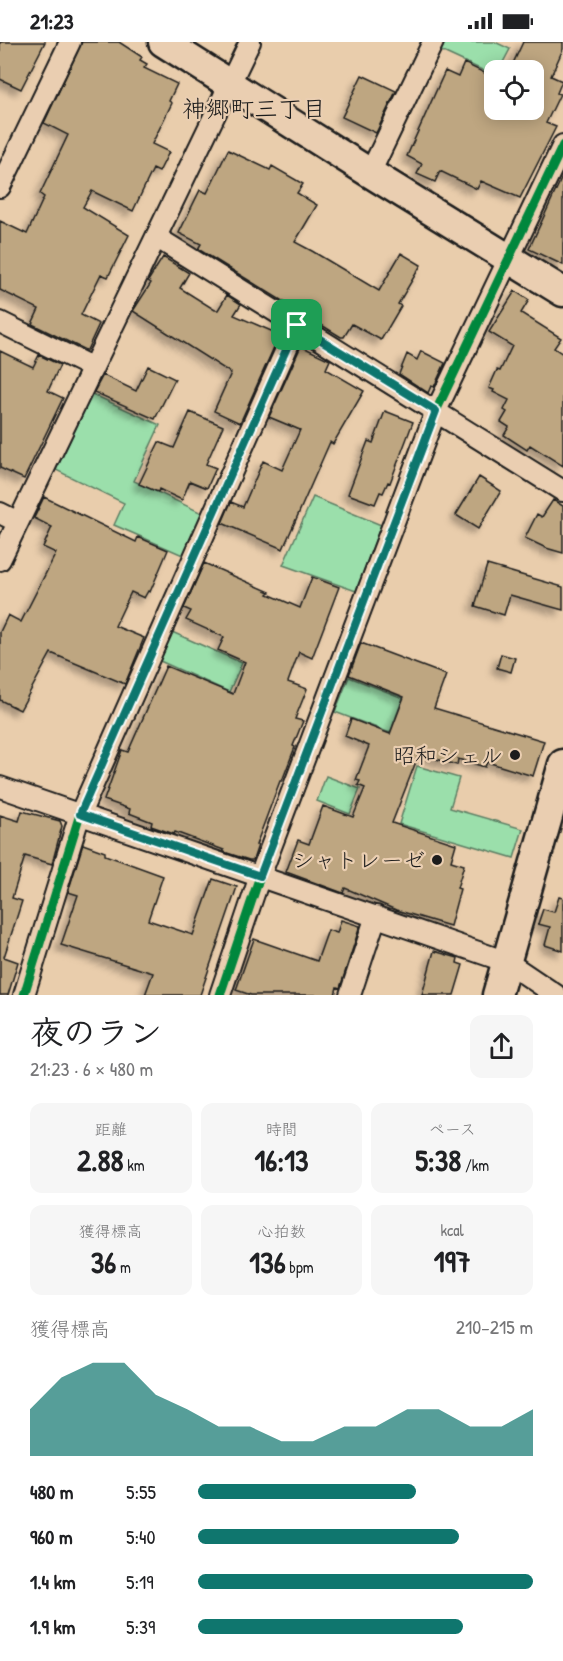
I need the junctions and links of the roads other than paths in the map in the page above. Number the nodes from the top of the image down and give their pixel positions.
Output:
1 (70, 42) edge
2 (163, 42) edge
3 (250, 42) edge
4 (433, 42) edge
5 (230, 84) junction
6 (563, 145) edge
7 (370, 173) junction
8 (0, 187) edge
9 (156, 237) junction
10 (508, 259) junction
11 (563, 292) edge
12 (0, 322) edge
13 (297, 325) junction
14 (93, 368) junction
15 (436, 411) junction
16 (563, 491) edge
17 (0, 513) edge
18 (18, 522) junction
19 (0, 560) edge
20 (563, 764) edge
21 (0, 787) edge
22 (80, 814) junction
23 (260, 876) junction
24 (376, 916) junction
25 (507, 962) junction
26 (24, 995) edge
27 (220, 995) edge
28 (350, 995) edge
29 (497, 995) edge
30 (556, 995) edge

1 - 8 street
2 - 5 street
3 - 5 street
4 - 7 street
5 - 7 street
5 - 9 street
6 - 10 street
7 - 10 street
9 - 13 street
9 - 14 street
10 - 11 street
10 - 15 street
12 - 14 street
13 - 15 street
13 - 22 street
14 - 18 street
15 - 16 street
15 - 23 street
17 - 18 street
18 - 19 street
20 - 25 street
21 - 22 street
22 - 23 street
22 - 26 street
23 - 24 street
23 - 27 street
24 - 25 street
24 - 28 street
25 - 29 street
25 - 30 street

